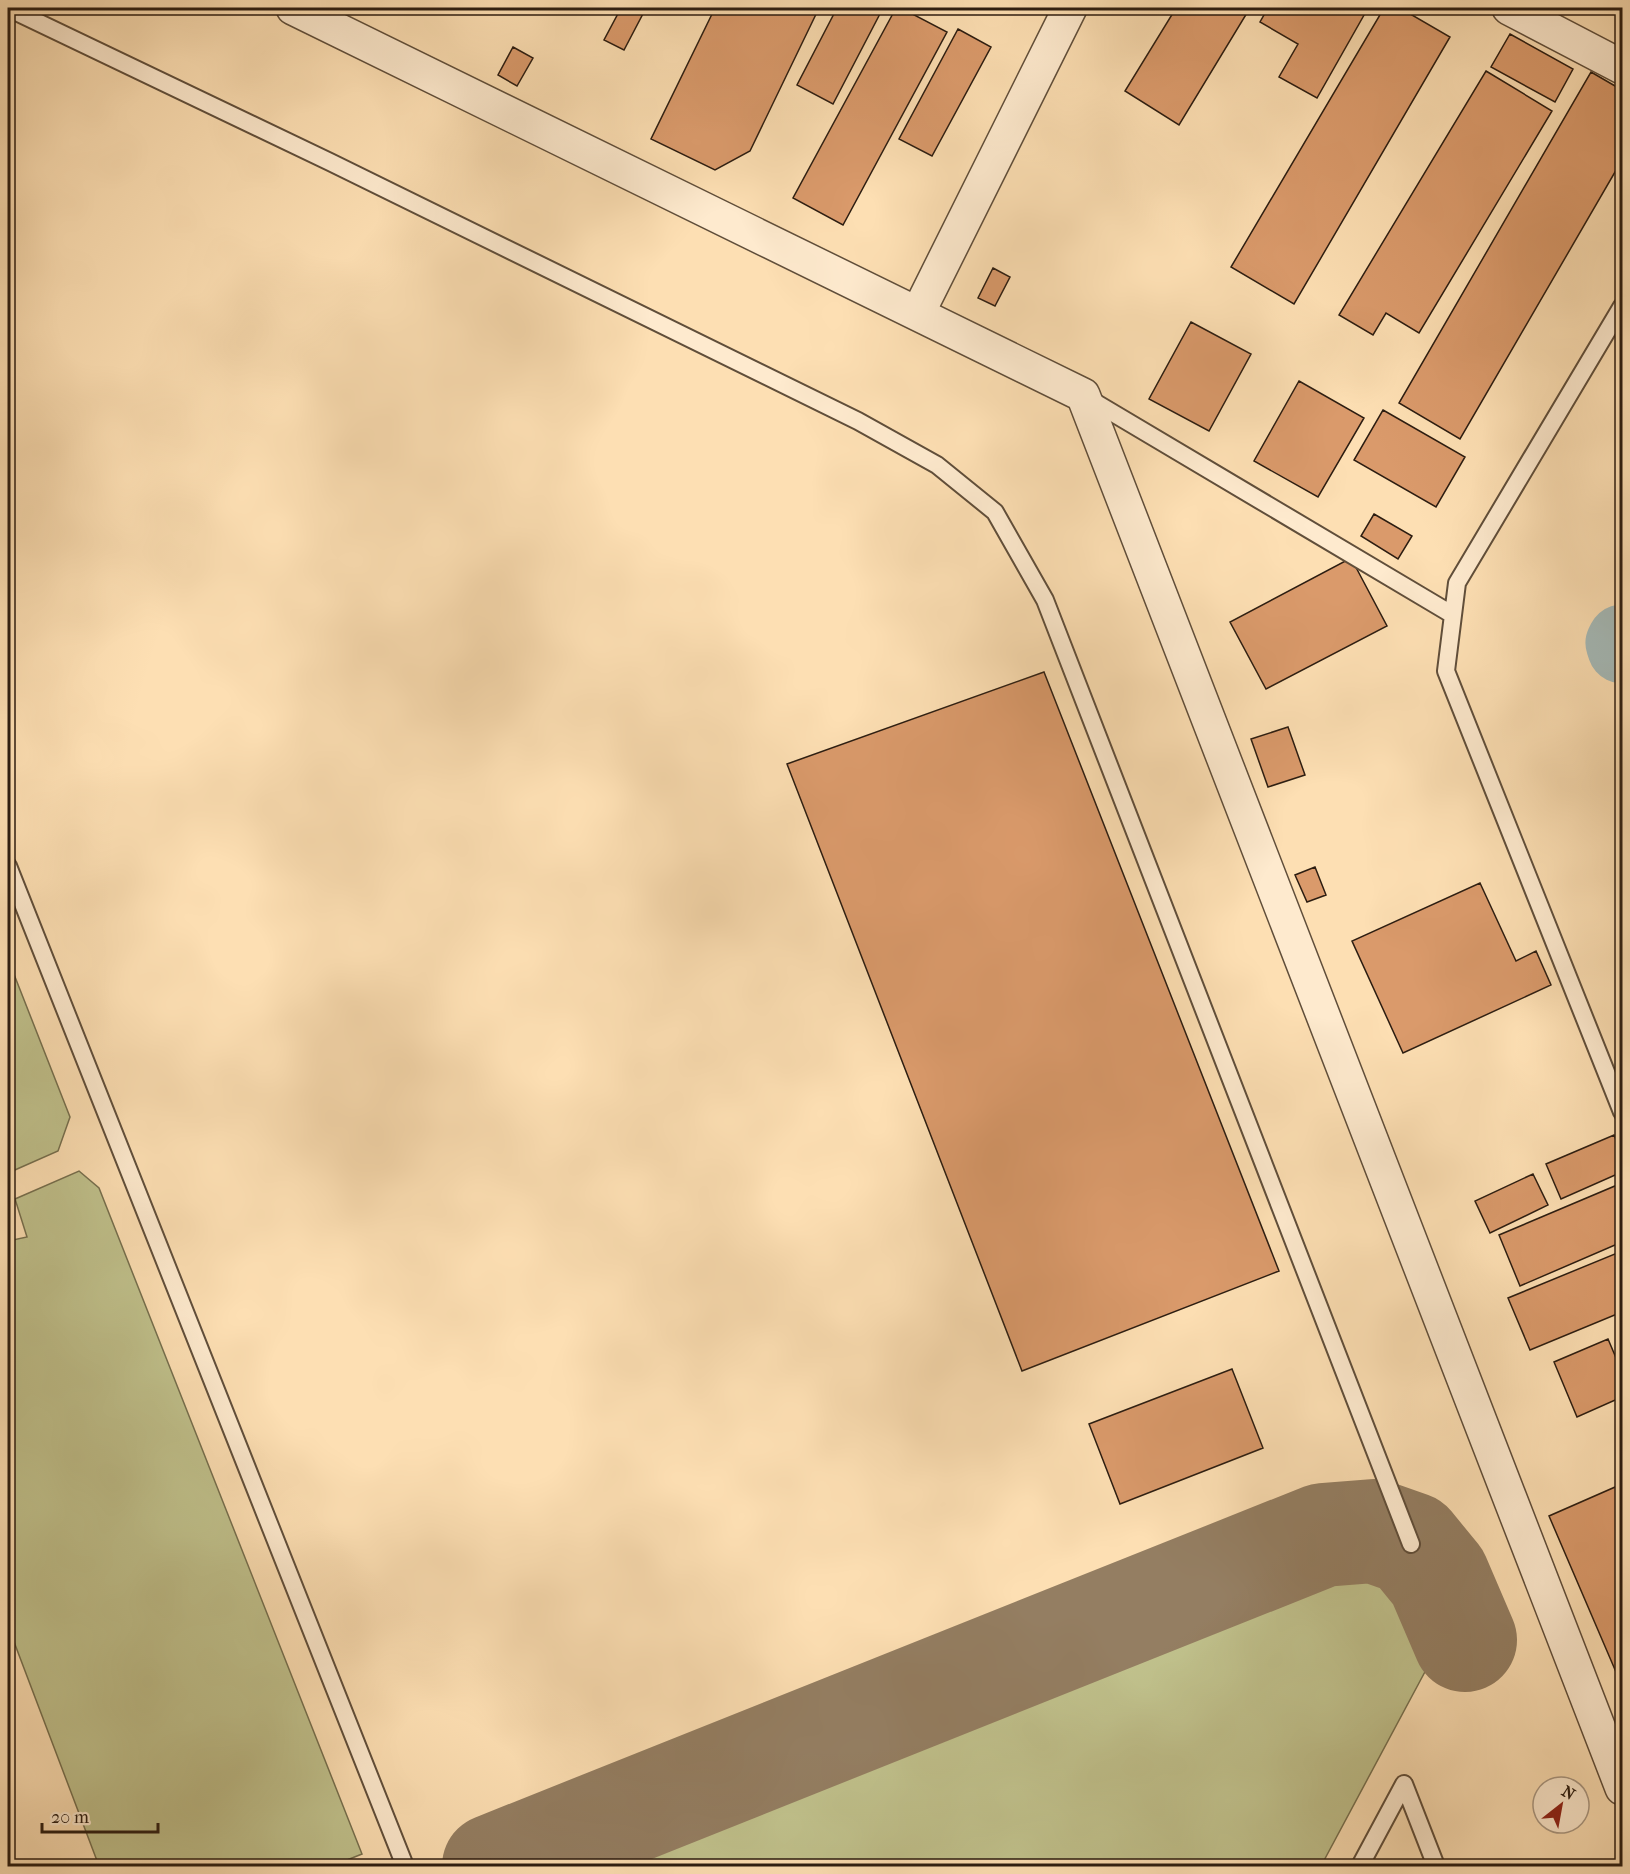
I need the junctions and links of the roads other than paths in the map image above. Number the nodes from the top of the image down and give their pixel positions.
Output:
1 (8, 8) edge
2 (293, 8) edge
3 (1070, 8) edge
4 (1509, 8) edge
5 (1623, 67) edge
6 (1623, 306) edge
7 (918, 313) junction
8 (1083, 395) junction
9 (1453, 615) junction
10 (8, 866) edge
11 (1623, 1112) edge
12 (1411, 1544) dead end
13 (1623, 1788) edge
14 (405, 1866) edge
15 (1360, 1866) edge
16 (1436, 1866) edge

1 - 12 lane
2 - 7 street
3 - 7 street
4 - 5 street
6 - 9 lane
7 - 8 street
8 - 9 lane
8 - 13 street
9 - 11 lane
10 - 14 lane
15 - 16 lane

